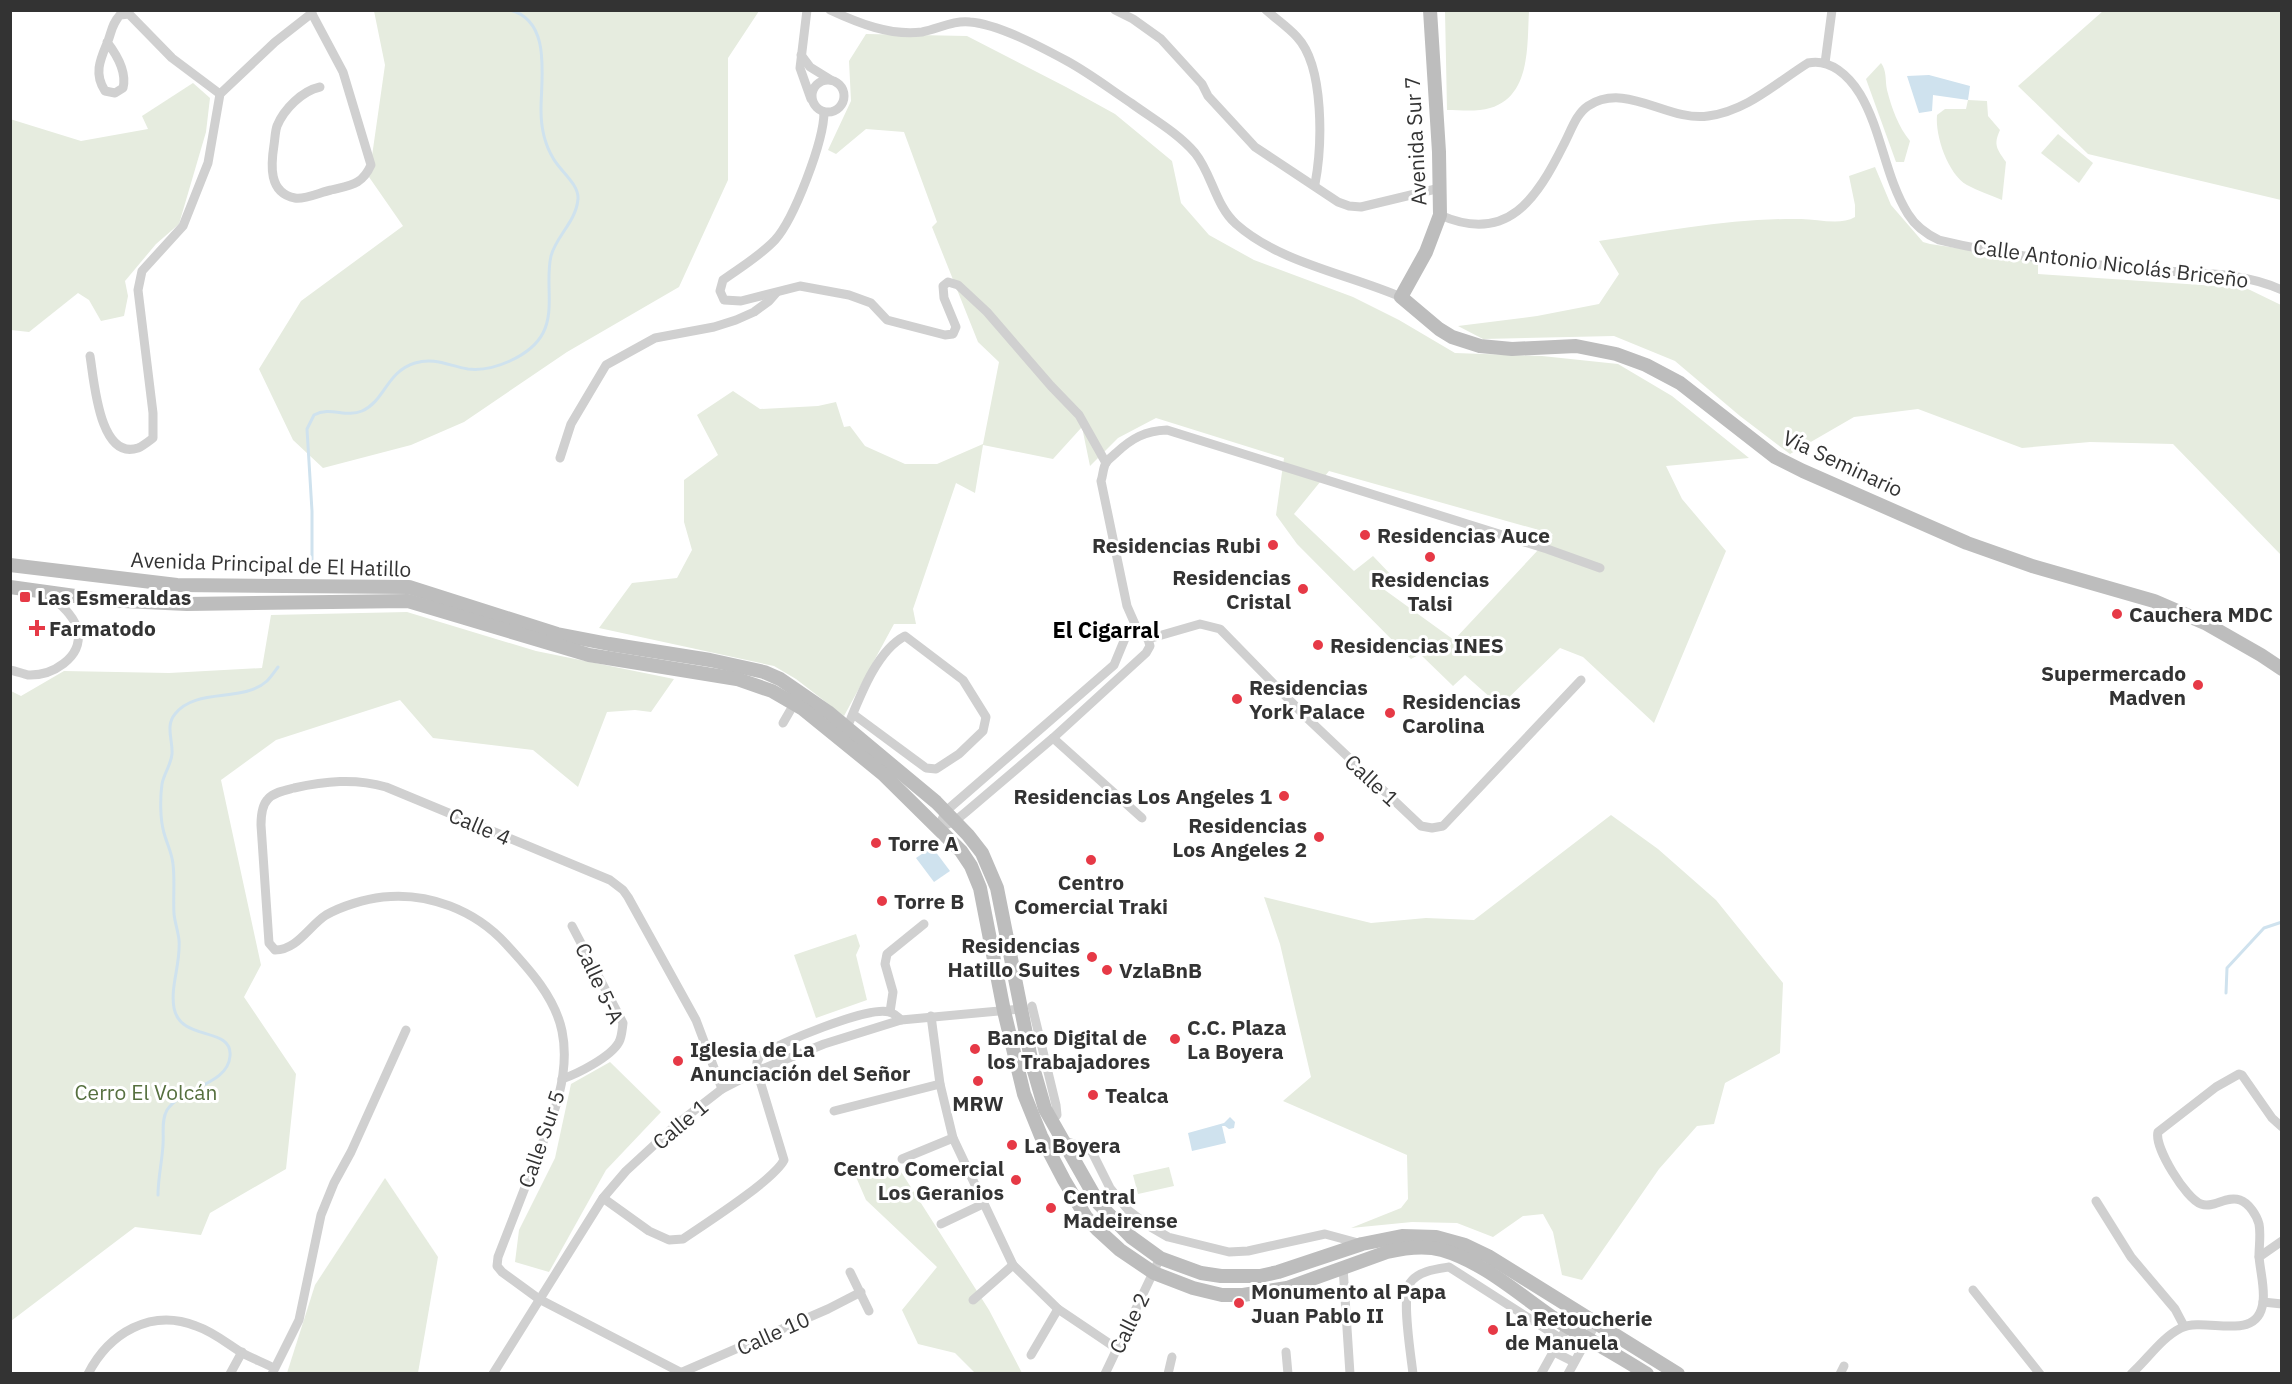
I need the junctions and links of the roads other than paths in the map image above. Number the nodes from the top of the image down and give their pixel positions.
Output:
1 (807, 10) edge
2 (830, 10) edge
3 (1115, 10) edge
4 (1266, 10) edge
5 (1430, 10) edge
6 (1832, 10) edge
7 (311, 12) edge
8 (107, 42) junction
9 (801, 55) junction
10 (1825, 63) junction
11 (831, 80) junction
12 (320, 87) dead end
13 (220, 94) junction
14 (813, 101) junction
15 (824, 112) junction
16 (1315, 184) junction
17 (1440, 188) junction
18 (1440, 215) junction
19 (2282, 290) edge
20 (776, 292) junction
21 (1401, 297) junction
22 (90, 356) dead end
23 (560, 458) dead end
24 (1106, 463) junction
25 (10, 565) edge
26 (1600, 568) dead end
27 (10, 586) edge
28 (47, 592) junction
29 (1138, 632) junction
30 (1148, 639) junction
31 (1114, 666) junction
32 (2282, 669) edge
33 (10, 670) edge
34 (1123, 674) junction
35 (1581, 680) dead end
36 (794, 704) junction
37 (853, 714) junction
38 (783, 723) dead end
39 (847, 728) junction
40 (1053, 738) junction
41 (950, 816) junction
42 (1142, 818) dead end
43 (938, 828) junction
44 (924, 924) dead end
45 (572, 926) dead end
46 (275, 950) joint
47 (1026, 1008) junction
48 (1004, 1011) junction
49 (890, 1012) junction
50 (931, 1016) junction
51 (901, 1020) junction
52 (406, 1030) dead end
53 (757, 1071) junction
54 (562, 1079) junction
55 (940, 1084) junction
56 (722, 1089) junction
57 (834, 1111) dead end
58 (2282, 1127) edge
59 (953, 1138) junction
60 (1062, 1140) junction
61 (903, 1159) dead end
62 (603, 1198) junction
63 (2096, 1201) dead end
64 (983, 1204) junction
65 (941, 1224) dead end
66 (2282, 1241) edge
67 (1362, 1244) junction
68 (1160, 1257) junction
69 (2259, 1257) junction
70 (1013, 1264) junction
71 (1343, 1267) junction
72 (850, 1272) dead end
73 (1154, 1273) junction
74 (1972, 1290) dead end
75 (861, 1292) junction
76 (539, 1299) junction
77 (973, 1300) dead end
78 (2263, 1302) junction
79 (2282, 1304) edge
80 (1058, 1309) junction
81 (869, 1311) dead end
82 (1576, 1311) junction
83 (1596, 1323) junction
84 (2184, 1326) junction
85 (1564, 1332) junction
86 (1587, 1337) junction
87 (1116, 1348) junction
88 (242, 1352) junction
89 (1286, 1352) dead end
90 (1554, 1352) junction
91 (1031, 1355) dead end
92 (1172, 1357) dead end
93 (1574, 1362) junction
94 (273, 1371) edge
95 (2136, 1372) edge
96 (679, 1373) edge
97 (88, 1374) edge
98 (230, 1374) edge
99 (493, 1374) edge
100 (1105, 1374) edge
101 (1168, 1374) edge
102 (1288, 1374) edge
103 (1350, 1374) edge
104 (1413, 1374) edge
105 (1541, 1374) edge
106 (1568, 1374) edge
107 (1647, 1374) edge
108 (1678, 1374) edge
109 (2040, 1374) edge

1 - 9 street
2 - 21 street
3 - 16 street
4 - 16 street
5 - 17 main road, Avenida Sur 7
6 - 10 street
7 - 12 street
7 - 13 street
8 - 8 street
8 - 13 street
9 - 11 street
9 - 14 street
10 - 18 street
10 - 19 street, Calle Antonio Nicolás Briceño
11 - 14 street
11 - 15 street
13 - 22 street
14 - 15 street
15 - 20 street
16 - 17 street
17 - 18 main road, Avenida Sur 7
18 - 21 main road, Avenida Sur 7
20 - 23 street
20 - 24 street
21 - 32 main road, Vía Seminario
24 - 26 street
24 - 29 street
25 - 39 main road, Avenida Principal de El Hatillo
27 - 28 main road, Avenida Principal de El Hatillo
28 - 33 street
28 - 36 main road, Avenida Principal de El Hatillo
29 - 30 street
29 - 31 street
30 - 34 street
30 - 35 street, Calle 1
31 - 34 street
31 - 41 street
34 - 40 street
36 - 38 street
36 - 43 main road, Avenida Principal de El Hatillo
37 - 37 street
37 - 39 street
39 - 41 main road, Avenida Principal de El Hatillo
40 - 41 street
40 - 42 street
41 - 43 street
41 - 47 main road, Avenida Principal de El Hatillo
43 - 48 main road, Avenida Principal de El Hatillo
44 - 49 street
45 - 54 street, Calle 5-A
46 - 54 street, Calle Sur 5
46 - 56 street, Calle 4
47 - 48 street, Calle 1
47 - 60 main road, Avenida Principal de El Hatillo
48 - 50 street, Calle 1
48 - 73 main road, Avenida Principal de El Hatillo
49 - 51 street
49 - 53 street
50 - 51 street, Calle 1
50 - 55 street
51 - 53 street, Calle 1
52 - 94 street
53 - 56 street, Calle 1
53 - 62 street
54 - 76 street, Calle Sur 5
55 - 57 street
55 - 59 street
56 - 62 street, Calle 1
58 - 69 street
59 - 61 street
59 - 64 street
60 - 67 street
60 - 68 main road, Avenida Principal de El Hatillo
62 - 76 street, Calle 1
63 - 84 street
64 - 65 street
64 - 70 street
66 - 69 street
67 - 68 main road, Avenida Principal de El Hatillo
67 - 82 main road, Avenida Principal de El Hatillo
68 - 73 street, Calle 2
69 - 78 street
70 - 77 street
70 - 80 street
71 - 73 main road, Avenida Principal de El Hatillo
71 - 85 main road, Avenida Principal de El Hatillo
71 - 103 street
72 - 75 street
73 - 87 street, Calle 2
74 - 109 street
75 - 81 street
75 - 96 street, Calle 10
76 - 96 street, Calle 10
76 - 99 street, Calle 1
78 - 79 street
78 - 84 street
80 - 87 street
80 - 91 street
82 - 83 main road, Avenida Principal de El Hatillo
82 - 85 street
83 - 86 street
83 - 108 main road, Avenida Principal de El Hatillo
84 - 95 street
85 - 86 main road, Avenida Principal de El Hatillo
85 - 90 street
85 - 104 street
86 - 93 street
86 - 107 main road, Avenida Principal de El Hatillo
87 - 100 street, Calle 2
88 - 94 street
88 - 97 street
88 - 98 street
89 - 102 street
90 - 93 street
90 - 105 street
92 - 101 street
93 - 106 street

